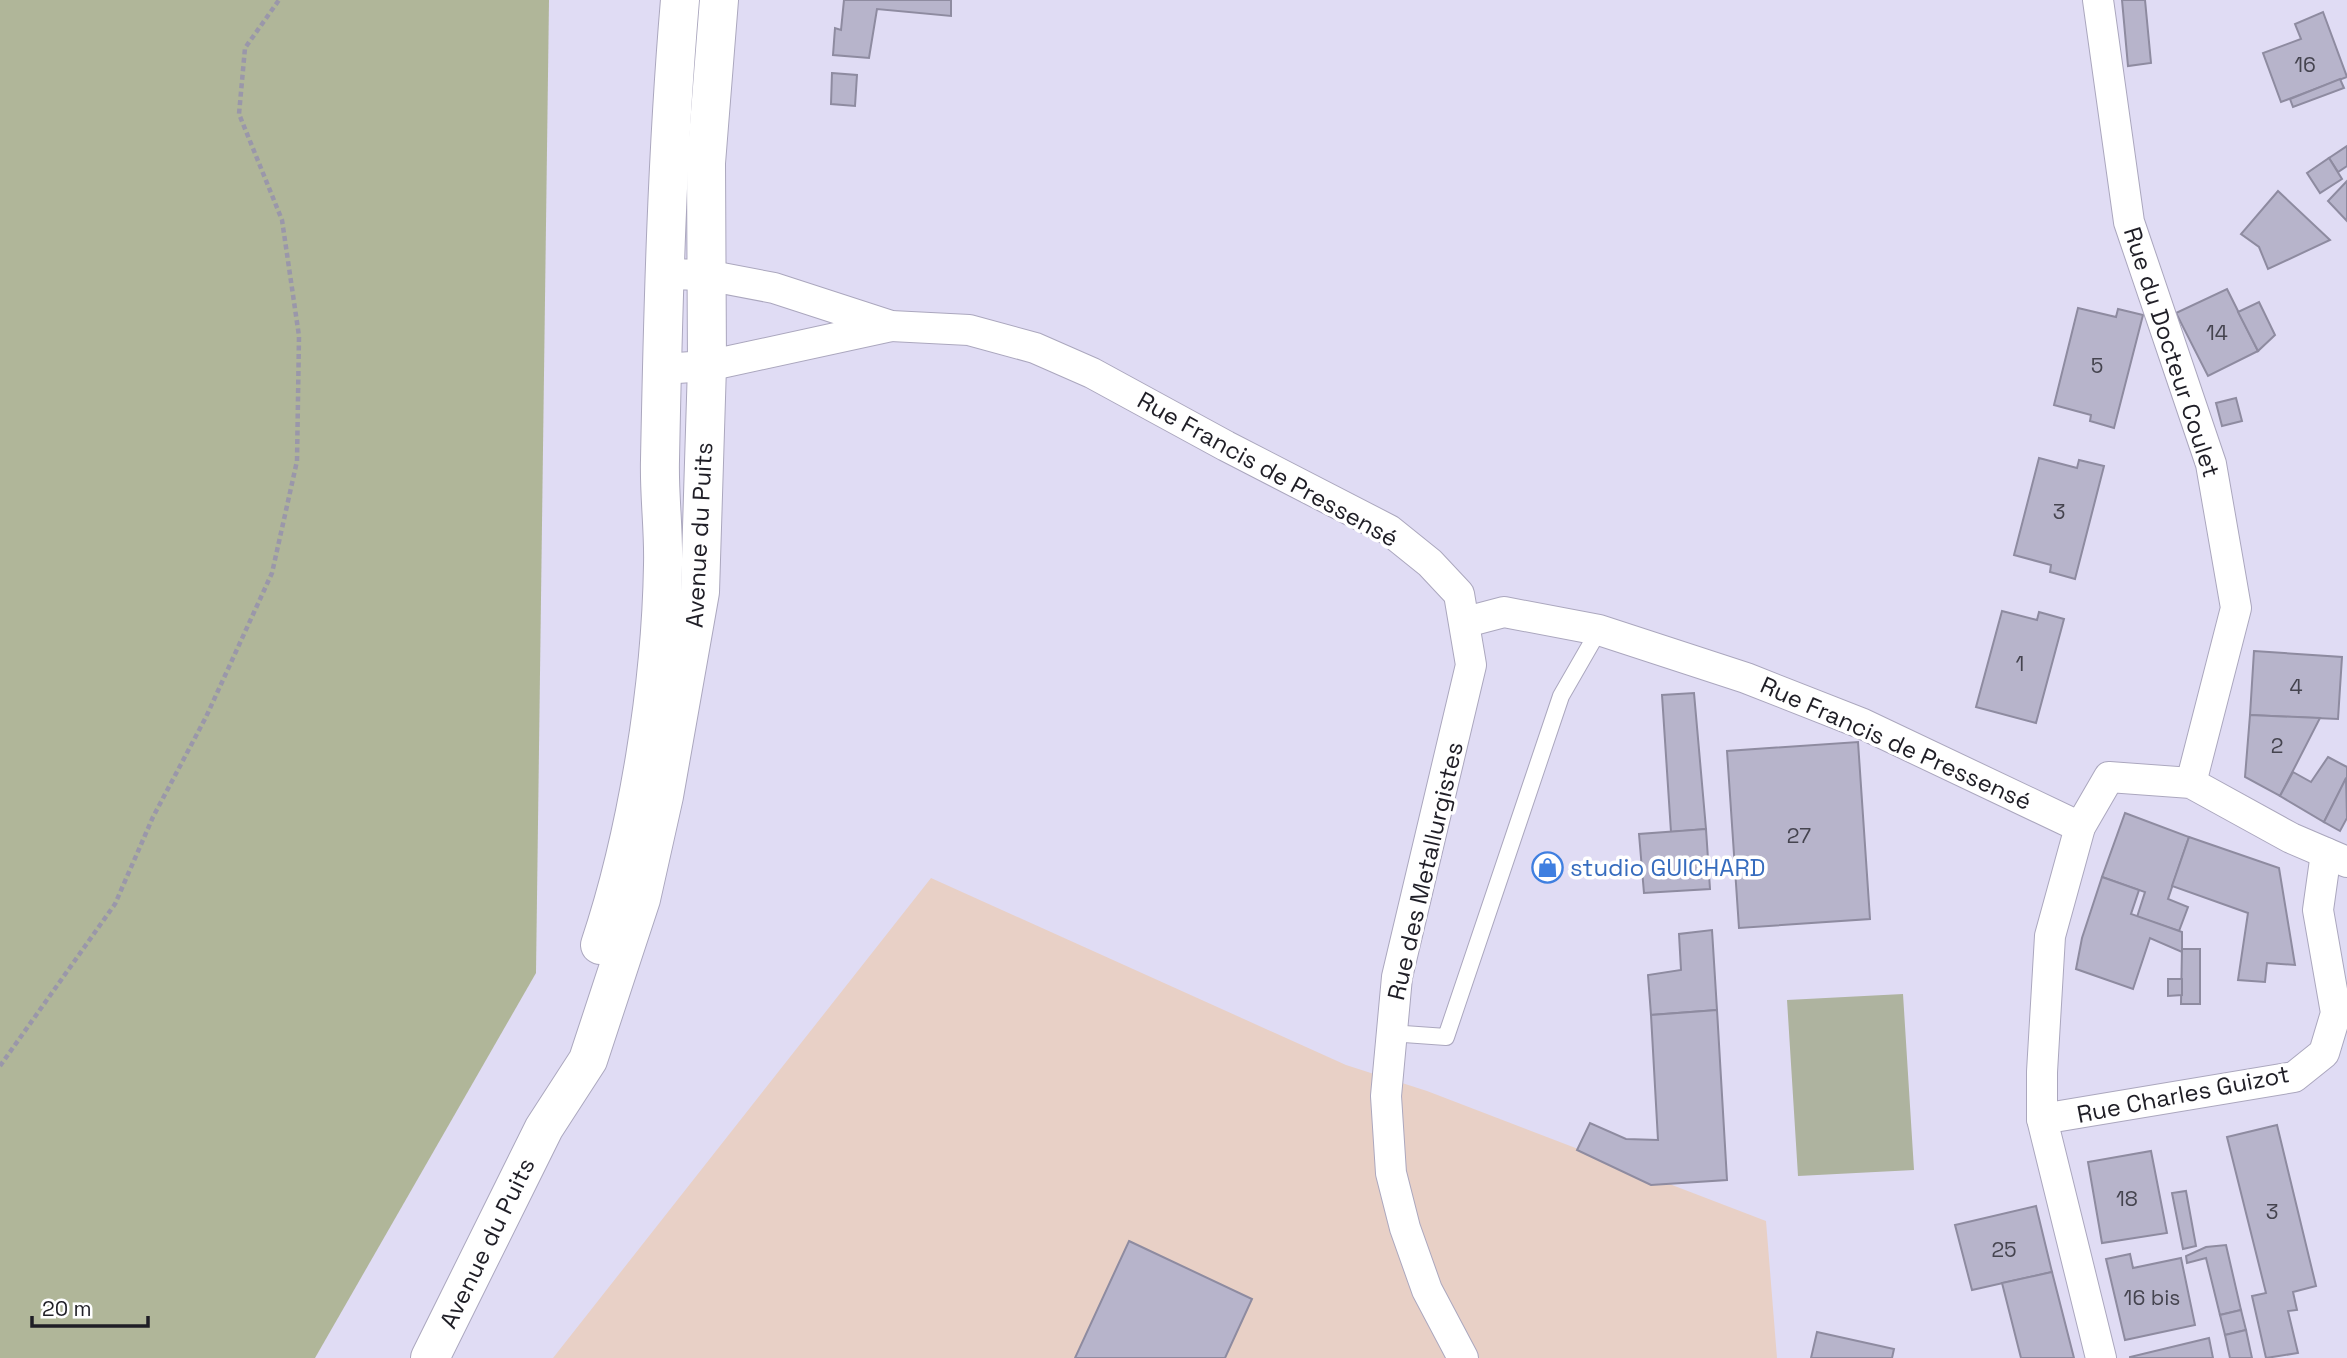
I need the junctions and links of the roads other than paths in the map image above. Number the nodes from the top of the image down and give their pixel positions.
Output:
1 (680, 0) edge
2 (719, 0) edge
3 (2098, 0) edge
4 (666, 274) junction
5 (706, 275) junction
6 (891, 326) junction
7 (707, 366) junction
8 (662, 369) junction
9 (1466, 622) junction
10 (1599, 630) junction
11 (2191, 783) junction
12 (2080, 827) junction
13 (2337, 858) edge
14 (1390, 1033) junction
15 (2042, 1119) junction
16 (544, 1128) junction
17 (430, 1358) edge
18 (1463, 1358) edge
19 (2101, 1358) edge

1 - 4 main road, Avenue du Puits
2 - 5 main road, Avenue du Puits
3 - 11 street, Rue du Docteur Coulet
4 - 5 street
4 - 8 main road, Avenue du Puits
5 - 6 street
5 - 7 main road, Avenue du Puits
6 - 7 street
6 - 9 street, Rue Francis de Pressensé
7 - 8 street
7 - 16 main road, Avenue du Puits
8 - 16 main road, Avenue du Puits
9 - 10 street, Rue Francis de Pressensé
9 - 14 street, Rue des Metallurgistes
10 - 12 street, Rue Francis de Pressensé
10 - 14 lane
11 - 12 street
11 - 13 street
12 - 15 street
13 - 15 street, Rue Charles Guizot
14 - 18 street, Rue des Metallurgistes
15 - 19 street
16 - 17 main road, Avenue du Puits

